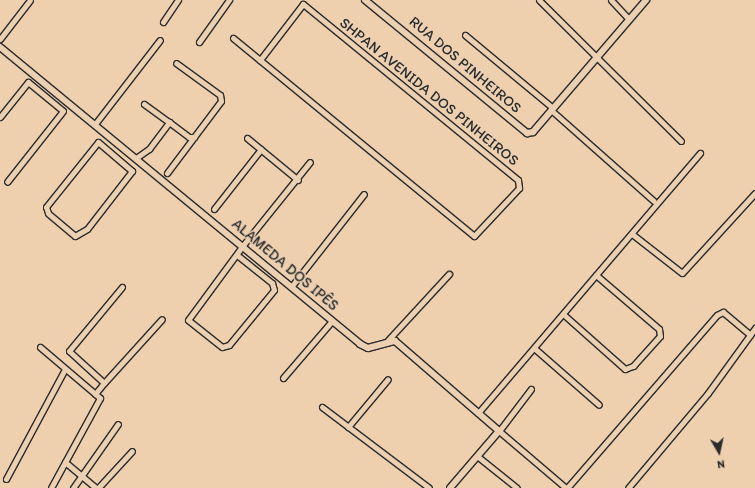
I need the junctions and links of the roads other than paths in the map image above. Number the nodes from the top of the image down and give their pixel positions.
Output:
1 (30, 0) edge
2 (178, 0) edge
3 (229, 0) edge
4 (365, 0) edge
5 (539, 0) edge
6 (611, 0) edge
7 (646, 0) edge
8 (301, 2) edge
9 (629, 19) junction
10 (162, 22) dead end
11 (465, 35) dead end
12 (233, 38) dead end
13 (0, 40) edge
14 (160, 40) dead end
15 (199, 42) dead end
16 (0, 48) edge
17 (598, 57) junction
18 (260, 60) junction
19 (176, 62) dead end
20 (50, 88) junction
21 (46, 97) junction
22 (144, 104) dead end
23 (552, 109) junction
24 (0, 117) edge
25 (169, 122) junction
26 (95, 124) junction
27 (194, 137) junction
28 (247, 138) dead end
29 (680, 141) dead end
30 (124, 148) junction
31 (261, 149) junction
32 (700, 153) dead end
33 (117, 156) junction
34 (136, 158) junction
35 (310, 162) dead end
36 (167, 173) dead end
37 (298, 180) junction
38 (7, 182) dead end
39 (755, 193) edge
40 (364, 194) dead end
41 (654, 201) dead end
42 (214, 209) dead end
43 (632, 234) junction
44 (243, 247) junction
45 (237, 255) junction
46 (449, 274) dead end
47 (596, 275) junction
48 (122, 286) dead end
49 (291, 287) junction
50 (563, 314) junction
51 (162, 320) dead end
52 (331, 322) junction
53 (755, 328) edge
54 (750, 335) junction
55 (388, 340) junction
56 (40, 347) dead end
57 (534, 348) junction
58 (65, 369) junction
59 (283, 378) dead end
60 (388, 379) dead end
61 (104, 383) junction
62 (531, 389) dead end
63 (95, 394) junction
64 (599, 405) dead end
65 (322, 407) dead end
66 (478, 413) junction
67 (118, 424) dead end
68 (348, 426) junction
69 (499, 431) junction
70 (132, 451) dead end
71 (477, 456) junction
72 (65, 462) junction
73 (82, 475) junction
74 (6, 479) dead end
75 (51, 488) edge
76 (73, 488) edge
77 (97, 488) edge
78 (429, 488) edge
79 (450, 488) edge
80 (517, 488) edge
81 (566, 488) edge
82 (628, 488) edge

1 - 13 street
2 - 10 street
3 - 15 street
4 - 23 street, RUA DOS PINHEIROS
5 - 17 street
6 - 9 street
7 - 9 street
8 - 18 street, SHPAN AVENIDA DOS PINHEIROS
8 - 18 street, SHPAN AVENIDA DOS PINHEIROS
9 - 17 street
11 - 23 street
12 - 18 street
14 - 26 street
16 - 20 street, ALAMEDA DOS IPÊS
17 - 23 street
17 - 29 street
19 - 27 street
20 - 21 street
20 - 26 street, ALAMEDA DOS IPÊS
21 - 24 street
21 - 38 street
22 - 25 street
23 - 41 street
25 - 27 street
25 - 34 street
26 - 30 street, ALAMEDA DOS IPÊS
27 - 36 street
28 - 31 street
30 - 33 street
30 - 34 street, ALAMEDA DOS IPÊS
31 - 37 street
31 - 42 street
32 - 43 street
33 - 33 street
34 - 44 street, ALAMEDA DOS IPÊS
35 - 37 street
37 - 44 street
39 - 43 street
40 - 49 street
43 - 47 street
44 - 45 street
44 - 49 street, ALAMEDA DOS IPÊS
45 - 45 street
46 - 55 street
47 - 50 street
47 - 50 street
48 - 61 street
49 - 52 street, ALAMEDA DOS IPÊS
50 - 57 street
51 - 61 street
52 - 55 street, ALAMEDA DOS IPÊS
52 - 59 street
53 - 54 street
54 - 81 street
54 - 82 street
55 - 66 street
56 - 58 street
57 - 64 street
57 - 66 street
58 - 63 street
58 - 74 street
60 - 68 street
61 - 63 street
62 - 69 street
63 - 72 street
65 - 68 street
66 - 69 street
67 - 73 street
68 - 78 street
69 - 71 street
69 - 81 street
70 - 77 street
71 - 79 street
71 - 80 street
72 - 73 street
72 - 75 street
73 - 76 street
73 - 77 street

